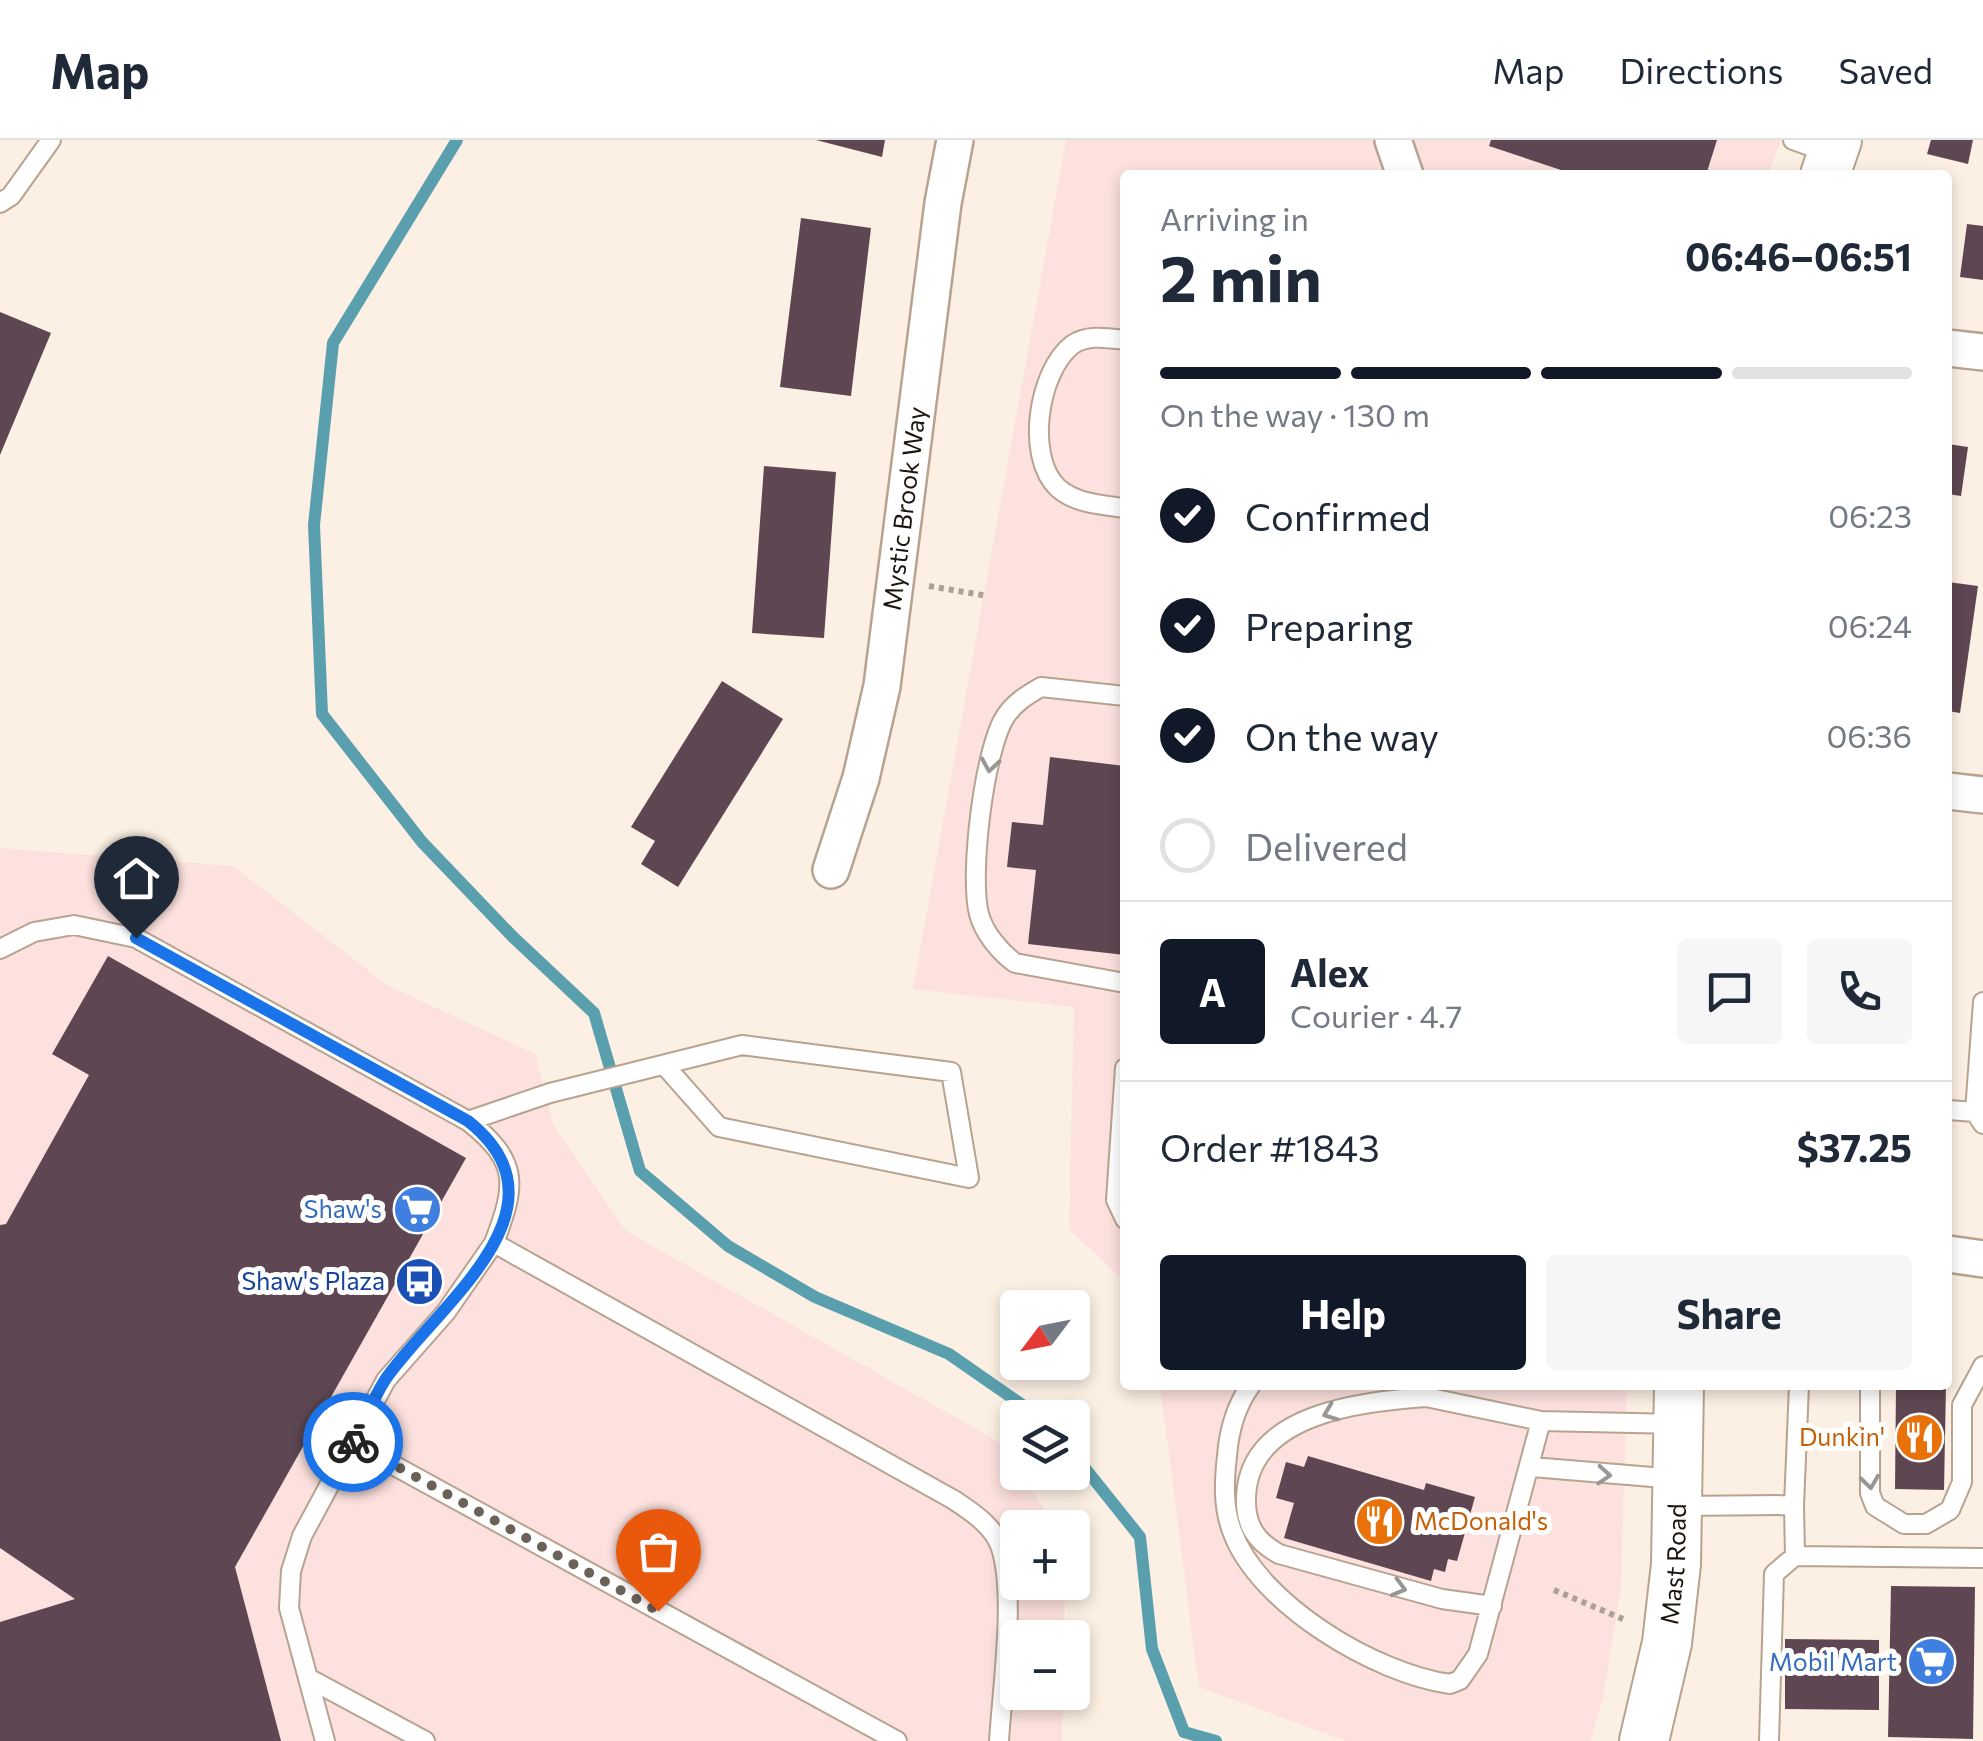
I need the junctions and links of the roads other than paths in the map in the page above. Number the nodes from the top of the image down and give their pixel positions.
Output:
1 (51, 140) edge
2 (955, 140) edge
3 (1393, 140) edge
4 (1404, 170) edge
5 (0, 202) edge
6 (1120, 339) edge
7 (1952, 348) edge
8 (1983, 352) edge
9 (1120, 507) edge
10 (1120, 695) edge
11 (1952, 791) edge
12 (1983, 795) edge
13 (831, 870) dead end
14 (0, 949) edge
15 (1120, 982) edge
16 (1983, 1002) edge
17 (666, 1066) junction
18 (1952, 1111) edge
19 (1979, 1118) edge
20 (468, 1121) junction
21 (1120, 1141) edge
22 (1120, 1208) edge
23 (494, 1243) junction
24 (1952, 1255) edge
25 (1983, 1259) edge
26 (1983, 1366) edge
27 (1248, 1390) edge
28 (1416, 1390) edge
29 (1800, 1390) edge
30 (1870, 1390) edge
31 (1426, 1397) junction
32 (1679, 1404) edge
33 (1541, 1421) junction
34 (353, 1443) junction
35 (1532, 1467) junction
36 (1677, 1492) junction
37 (1794, 1505) junction
38 (1795, 1556) junction
39 (1983, 1558) edge
40 (1492, 1606) junction
41 (308, 1678) junction
42 (324, 1741) edge
43 (425, 1741) edge
44 (896, 1741) edge
45 (999, 1741) edge
46 (1644, 1741) edge
47 (1769, 1741) edge

1 - 5 lane
2 - 13 street, Mystic Brook Way
3 - 4 street
6 - 9 lane
7 - 8 street
10 -> 15 lane
11 - 12 street
14 - 20 lane
16 - 19 lane
17 - 17 lane
17 - 20 lane
18 - 19 lane
20 - 23 lane
21 - 22 lane
23 - 34 lane
23 - 45 lane
24 - 25 street
30 -> 26 lane
27 - 40 lane
28 - 31 lane
29 - 37 lane
31 - 33 lane
31 -> 40 lane
32 - 33 lane
32 - 36 main road, Mast Road
33 - 35 lane
34 - 41 lane
34 - 44 lane
35 -> 36 lane
35 - 40 lane
36 - 37 lane
36 - 46 main road, Mast Road
37 - 38 lane
38 - 39 lane
38 - 47 lane
41 - 42 lane
41 - 43 lane

